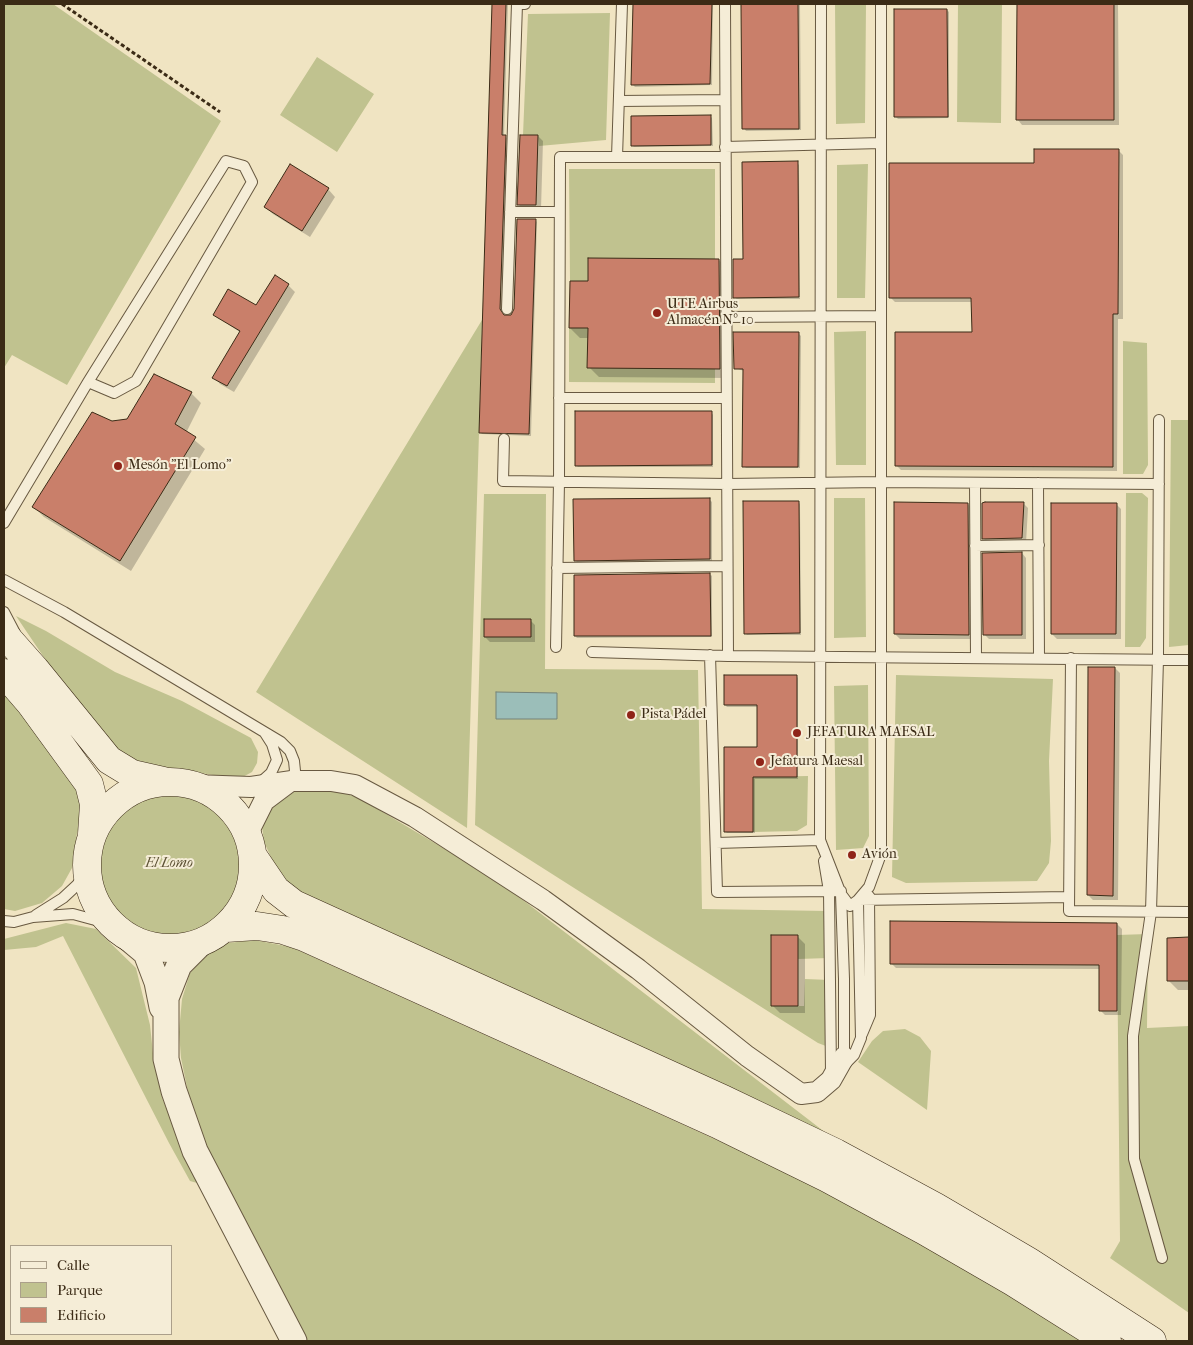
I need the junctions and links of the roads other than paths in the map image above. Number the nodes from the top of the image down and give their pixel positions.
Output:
1 (525, 4) edge
2 (622, 4) edge
3 (725, 4) edge
4 (821, 4) edge
5 (881, 4) edge
6 (619, 100) junction
7 (725, 100) junction
8 (881, 143) junction
9 (821, 144) junction
10 (725, 152) junction
11 (617, 157) junction
12 (510, 212) junction
13 (559, 212) junction
14 (507, 309) dead end
15 (821, 315) junction
16 (881, 316) junction
17 (726, 317) junction
18 (88, 382) junction
19 (559, 398) junction
20 (726, 398) junction
21 (1159, 420) dead end
22 (504, 439) dead end
23 (559, 482) junction
24 (881, 482) junction
25 (821, 483) junction
26 (975, 483) junction
27 (1038, 483) junction
28 (727, 484) junction
29 (1159, 484) junction
30 (4, 523) edge
31 (1039, 545) junction
32 (975, 546) junction
33 (727, 566) junction
34 (557, 568) junction
35 (4, 580) edge
36 (4, 612) edge
37 (4, 634) edge
38 (556, 647) dead end
39 (592, 652) dead end
40 (710, 656) junction
41 (728, 656) junction
42 (882, 656) junction
43 (820, 658) junction
44 (976, 658) junction
45 (1039, 658) junction
46 (1071, 658) junction
47 (1158, 659) junction
48 (1189, 660) edge
49 (35, 668) junction
50 (4, 673) edge
51 (263, 730) junction
52 (292, 781) junction
53 (184, 783) junction
54 (251, 787) junction
55 (91, 837) junction
56 (820, 840) junction
57 (716, 843) junction
58 (251, 848) junction
59 (87, 870) junction
60 (869, 888) junction
61 (829, 891) junction
62 (841, 892) junction
63 (1069, 898) junction
64 (858, 900) junction
65 (1151, 912) junction
66 (1189, 912) edge
67 (33, 917) junction
68 (4, 921) edge
69 (226, 928) junction
70 (119, 931) junction
71 (201, 943) junction
72 (165, 1025) junction
73 (861, 1038) junction
74 (844, 1057) joint
75 (831, 1080) junction
76 (1162, 1258) dead end
77 (294, 1341) edge
78 (1107, 1341) edge
79 (1152, 1341) edge

1 - 12 lane
2 - 6 lane
3 - 7 lane
4 - 9 lane
5 - 8 lane
6 - 7 lane
6 - 11 lane
7 - 10 lane
8 - 9 lane
8 - 16 lane
9 - 10 lane
9 - 15 lane
10 - 11 lane
10 - 17 lane
11 - 13 lane
12 - 13 lane
12 - 14 lane
13 - 19 lane
15 - 16 lane
15 - 17 lane
15 - 25 lane
16 - 24 lane
17 - 20 lane
18 - 18 lane
18 - 30 lane
19 - 20 lane
19 - 23 lane
20 - 28 lane
21 - 29 lane
22 - 23 lane
23 - 28 lane
23 - 34 lane
24 - 25 lane
24 - 26 lane
24 - 42 lane
25 - 28 lane
25 - 43 lane
26 - 27 lane
26 - 32 lane
27 - 29 lane
27 - 31 lane
28 - 33 lane
29 - 47 lane
31 - 32 lane
31 - 45 lane
32 - 44 lane
33 - 34 lane
33 - 41 lane
34 - 38 lane
35 - 51 lane
36 - 49 lane
37 - 49 main road
39 - 40 lane
40 - 41 lane
40 - 57 lane
41 - 43 lane
42 - 43 lane
42 - 44 lane
42 - 60 lane
43 - 56 lane
44 - 45 lane
45 - 46 lane
46 - 47 lane
46 - 63 lane
47 - 48 lane
47 - 65 lane
49 - 53 main road
50 - 55 main road
51 - 52 lane
51 - 54 lane
52 - 54 street
52 - 58 street
52 - 75 street
53 - 54 street
53 - 55 main road
53 - 58 main road
55 - 59 main road
56 - 57 lane
56 - 61 lane
56 - 62 lane
57 - 61 lane
58 - 69 main road
58 - 79 main road
59 - 67 lane
59 - 70 main road
60 - 64 lane
60 - 73 lane
61 - 62 lane
61 - 75 lane
62 - 64 lane
62 - 74 lane
63 - 64 lane
63 - 65 lane
64 - 73 lane
65 - 66 lane
65 - 76 lane
67 - 68 lane
67 - 70 lane
69 - 71 main road
69 - 78 main road
70 - 71 main road
70 - 72 street
71 - 72 street
72 - 77 street
73 - 75 lane
74 - 75 street

